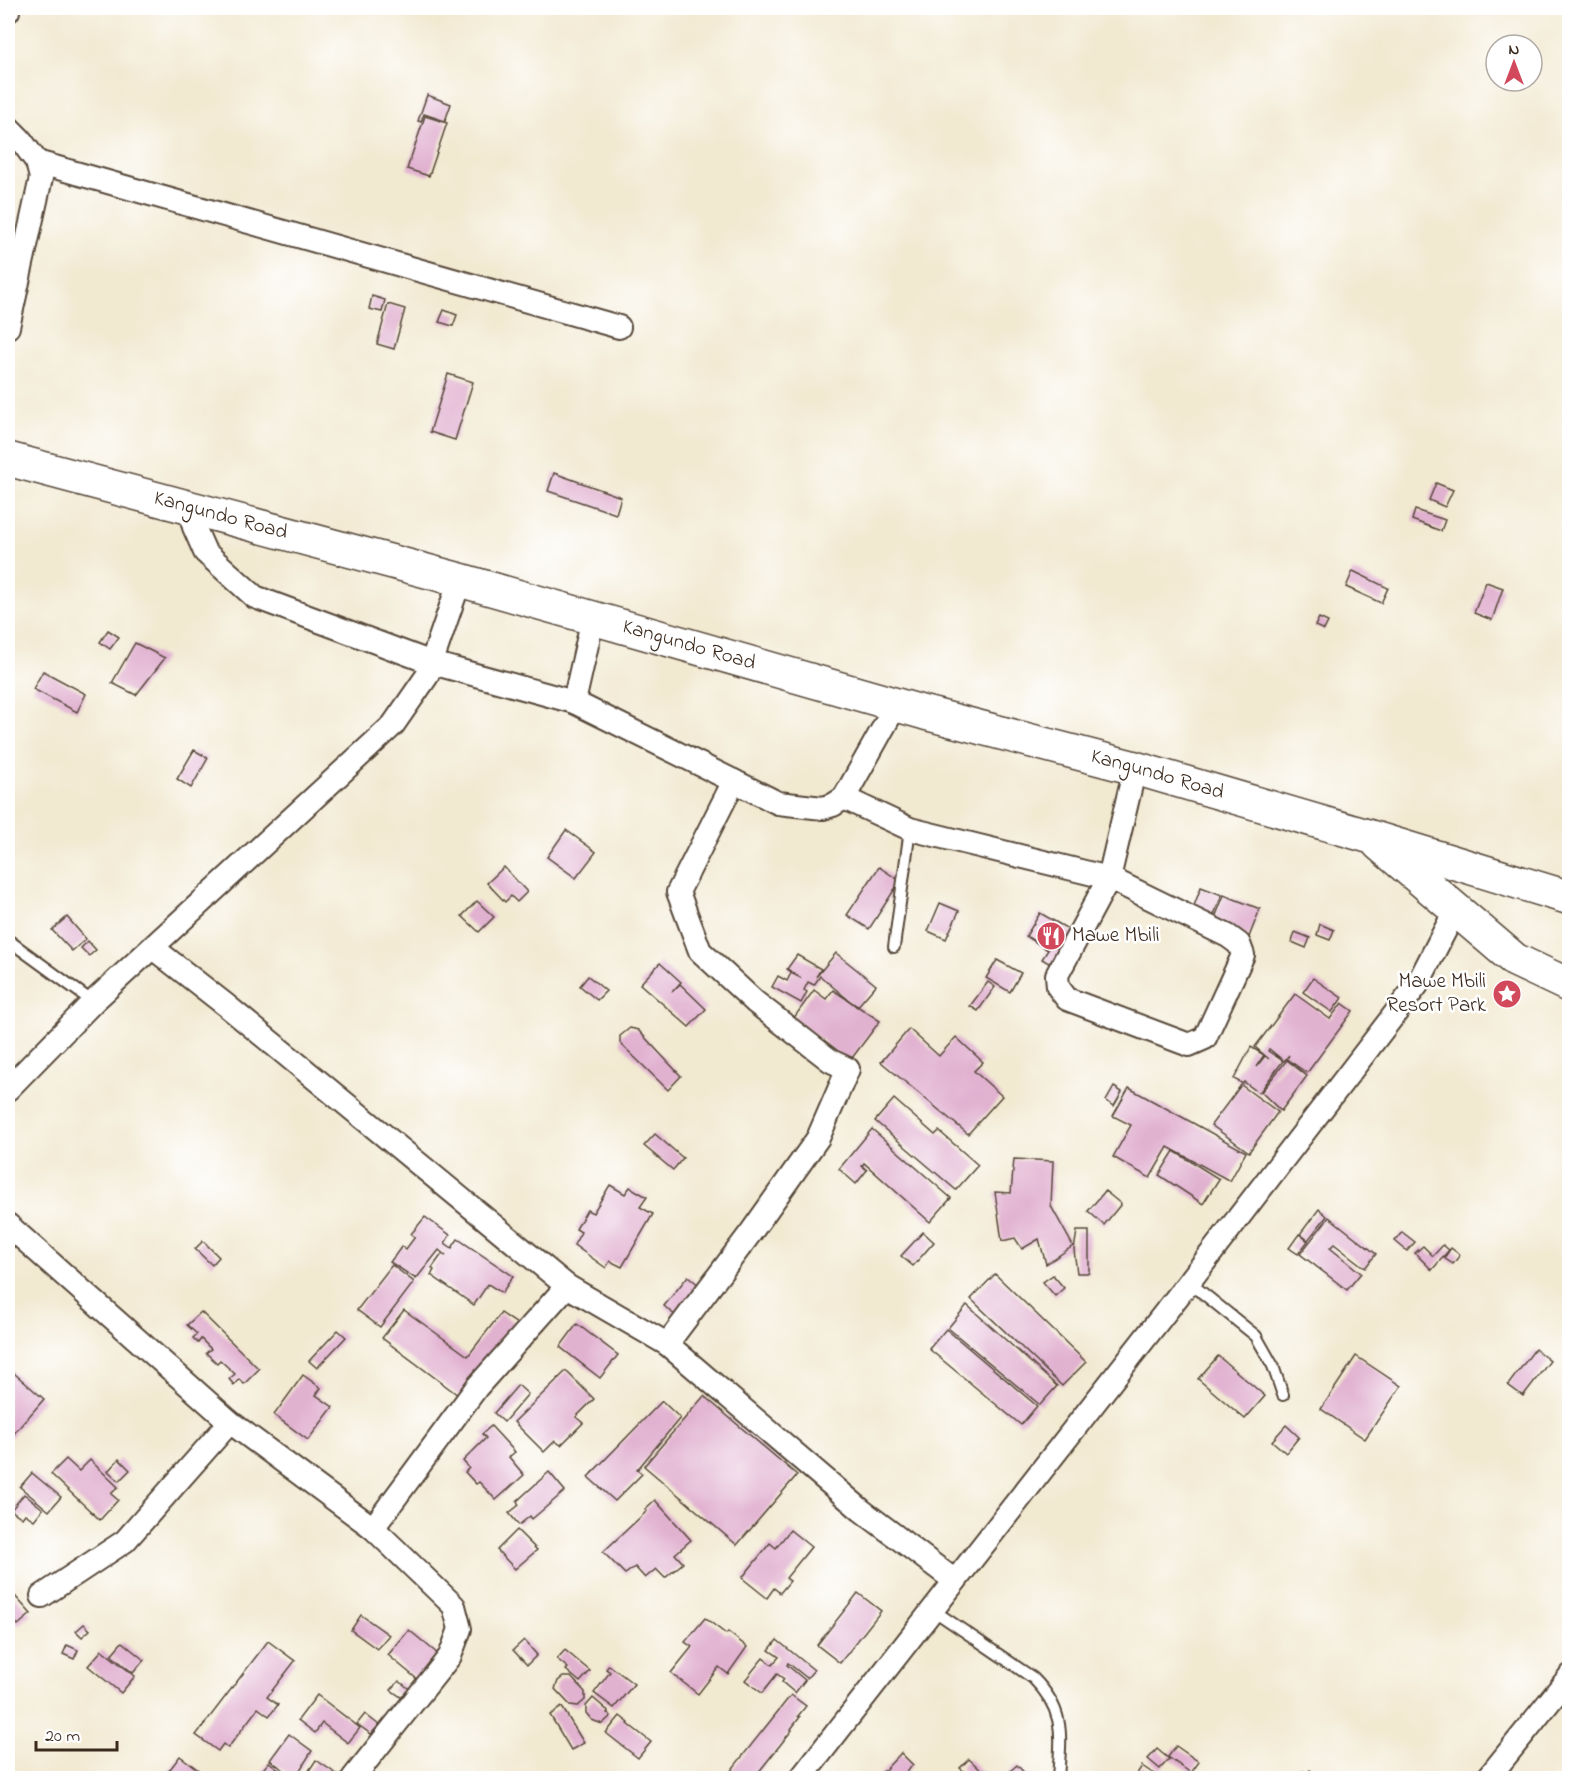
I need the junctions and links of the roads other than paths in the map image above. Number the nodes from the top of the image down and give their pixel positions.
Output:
1 (8, 128) edge
2 (37, 162) junction
3 (8, 327) edge
4 (619, 327) dead end
5 (8, 459) edge
6 (189, 507) junction
7 (460, 580) junction
8 (593, 618) junction
9 (432, 663) junction
10 (574, 702) junction
11 (896, 705) junction
12 (1135, 768) junction
13 (734, 781) junction
14 (844, 798) junction
15 (910, 829) junction
16 (1371, 837) junction
17 (1109, 878) junction
18 (1569, 898) edge
19 (1455, 911) junction
20 (8, 940) edge
21 (894, 947) dead end
22 (153, 948) junction
23 (1569, 986) edge
24 (93, 1002) junction
25 (8, 1089) edge
26 (8, 1225) edge
27 (1190, 1282) junction
28 (567, 1286) junction
29 (667, 1344) junction
30 (1282, 1395) dead end
31 (230, 1422) junction
32 (373, 1527) junction
33 (955, 1581) junction
34 (42, 1596) dead end
35 (933, 1610) junction
36 (1569, 1676) edge
37 (353, 1779) edge
38 (801, 1779) edge
39 (1058, 1779) edge
40 (1488, 1779) edge

1 - 2 street
2 - 3 street
2 - 4 street
5 - 6 highway, Kangundo Road
6 - 7 highway, Kangundo Road
6 - 9 street
7 - 8 highway, Kangundo Road
7 - 9 street
8 - 10 street
8 - 11 highway, Kangundo Road
9 - 10 street
9 - 22 street
10 - 13 street
11 - 12 highway, Kangundo Road
11 - 14 street
12 - 16 highway, Kangundo Road
12 - 17 street
13 - 14 street
13 - 29 street
14 - 15 street
15 - 17 street
15 - 21 lane
16 - 18 highway, Kangundo Road
16 - 19 highway, Kangundo Road
17 - 17 street
19 - 23 highway, Kangundo Road
19 - 27 street
20 - 24 lane
22 - 24 street
22 - 28 street
24 - 25 street
26 - 31 street
27 - 30 lane
27 - 33 street
28 - 29 street
28 - 32 street
29 - 33 street
31 - 32 street
31 - 34 street
32 - 37 street
33 - 35 street
35 - 38 street
35 - 39 lane
36 - 40 street

